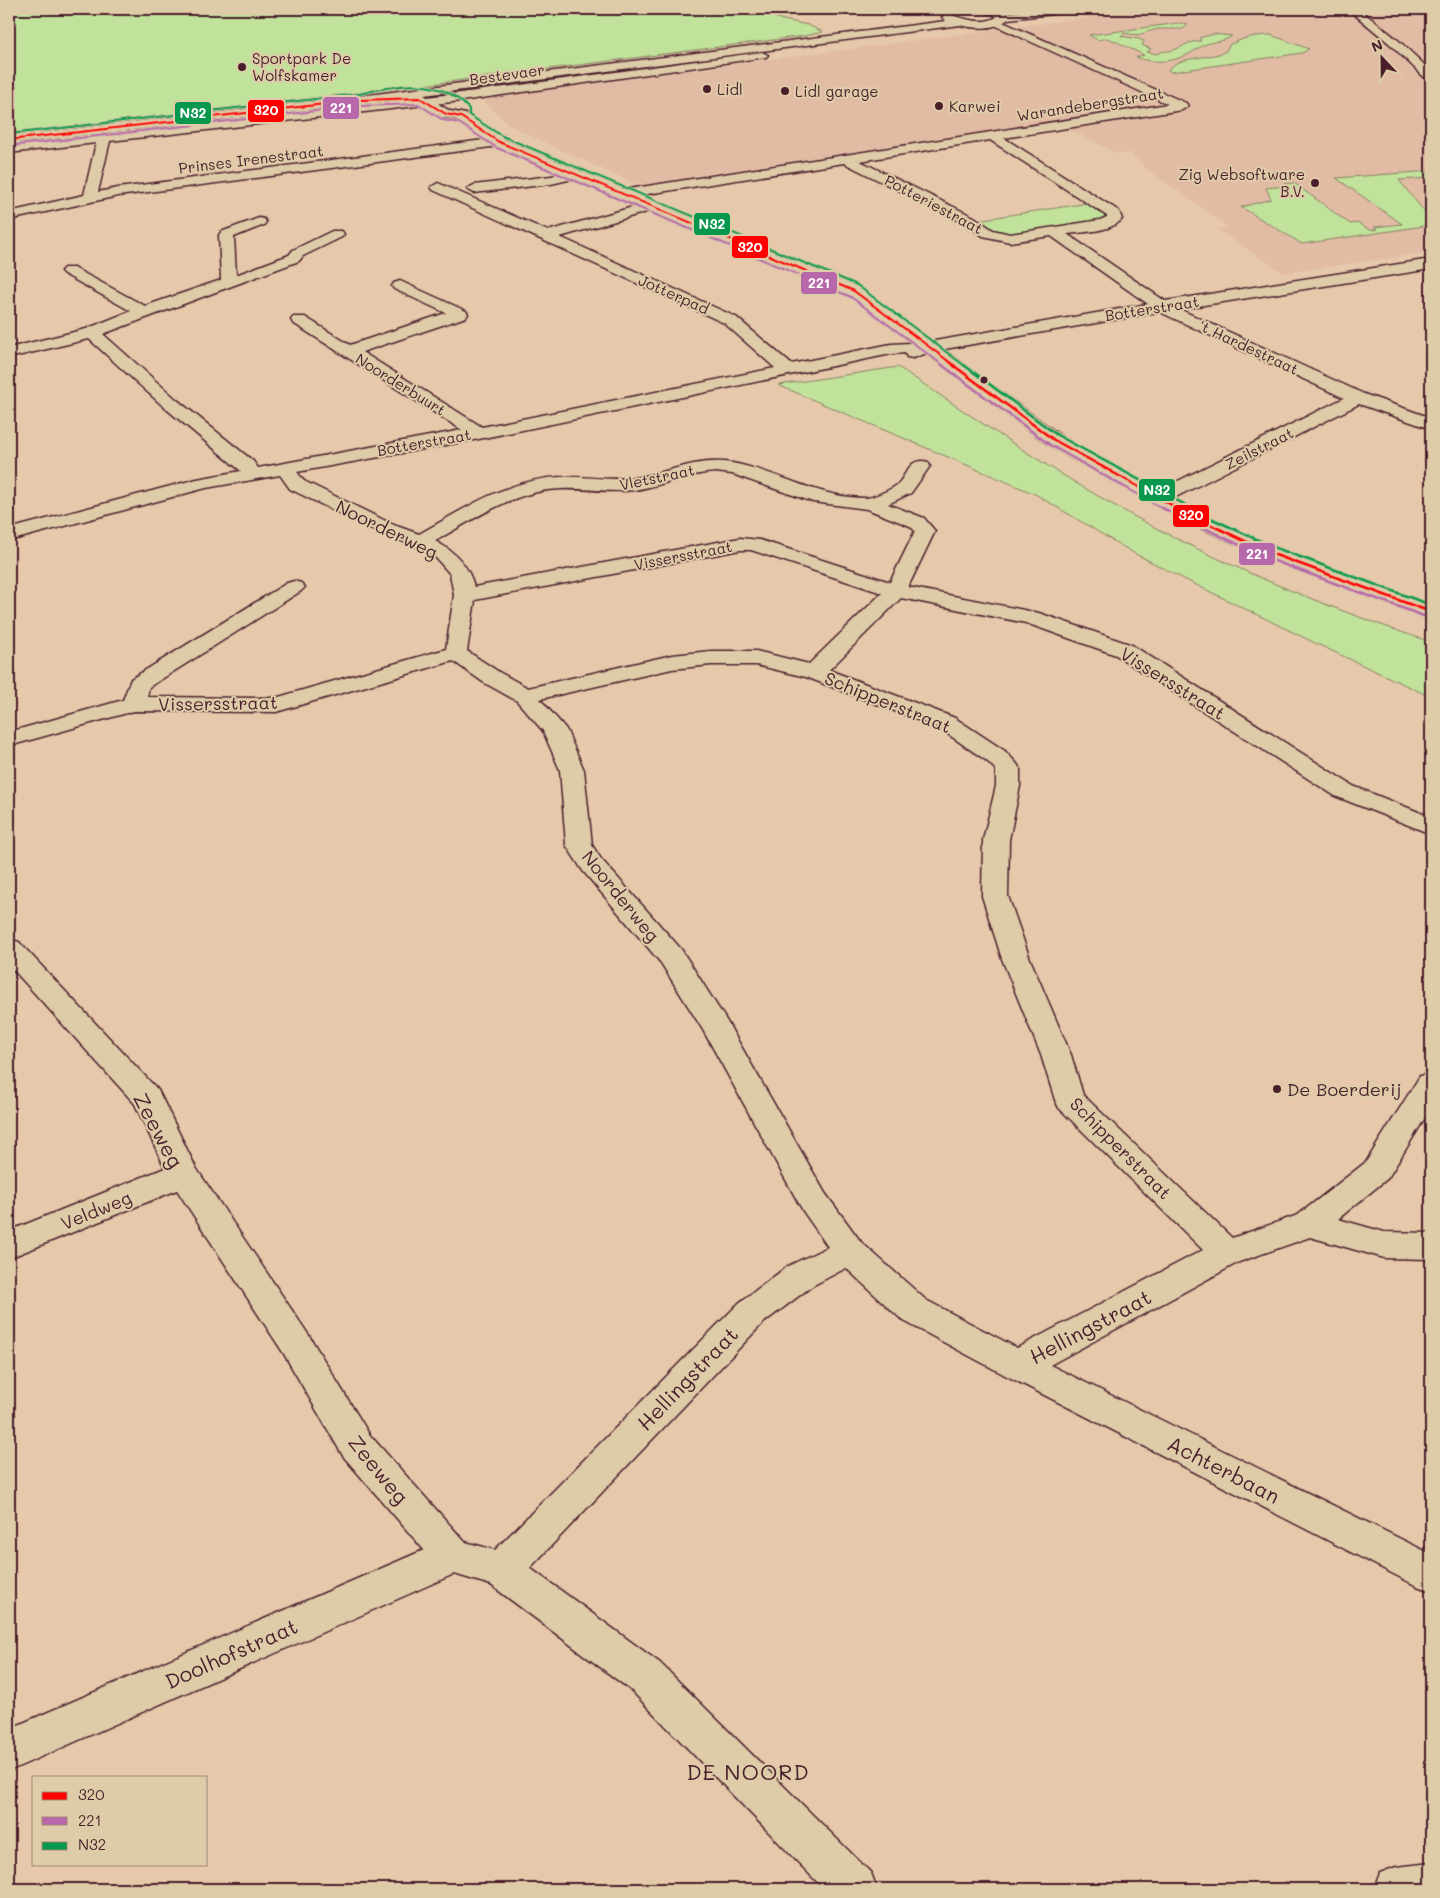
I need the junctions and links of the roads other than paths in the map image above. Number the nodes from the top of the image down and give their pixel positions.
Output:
1 (1026, 9) edge
2 (1072, 9) edge
3 (1353, 9) edge
4 (952, 11) edge
5 (995, 14) edge
6 (960, 22) junction
7 (878, 32) junction
8 (739, 54) junction
9 (762, 55) dead end
10 (1431, 77) edge
11 (488, 83) junction
12 (446, 96) junction
13 (424, 97) junction
14 (461, 117) junction
15 (992, 136) junction
16 (104, 138) junction
17 (9, 140) edge
18 (499, 142) junction
19 (9, 149) edge
20 (846, 159) junction
21 (576, 174) junction
22 (438, 188) dead end
23 (474, 189) dead end
24 (622, 194) junction
25 (90, 198) junction
26 (652, 206) junction
27 (9, 216) edge
28 (259, 222) dead end
29 (1054, 232) junction
30 (337, 234) dead end
31 (548, 236) junction
32 (1431, 264) edge
33 (69, 271) dead end
34 (1375, 273) junction
35 (1422, 281) dead end
36 (229, 283) junction
37 (400, 286) dead end
38 (1163, 306) junction
39 (144, 312) junction
40 (299, 320) dead end
41 (92, 333) junction
42 (930, 347) junction
43 (348, 351) junction
44 (9, 353) edge
45 (788, 370) junction
46 (1358, 398) junction
47 (1431, 424) edge
48 (479, 433) junction
49 (921, 466) dead end
50 (284, 467) junction
51 (252, 473) junction
52 (1159, 498) junction
53 (871, 504) junction
54 (9, 535) edge
55 (420, 541) junction
56 (294, 587) dead end
57 (896, 591) junction
58 (465, 595) junction
59 (1431, 612) edge
60 (456, 653) junction
61 (814, 672) junction
62 (525, 696) junction
63 (133, 704) junction
64 (9, 739) edge
65 (1431, 826) edge
66 (9, 948) edge
67 (1431, 1084) edge
68 (183, 1174) junction
69 (1309, 1224) junction
70 (9, 1245) edge
71 (1431, 1246) edge
72 (848, 1251) junction
73 (1227, 1254) junction
74 (1017, 1365) junction
75 (453, 1556) junction
76 (502, 1570) junction
77 (1431, 1573) edge
78 (9, 1750) edge
79 (1431, 1885) edge
80 (855, 1889) edge
81 (1396, 1889) edge

1 - 5 street
2 - 5 street
3 - 10 street
4 - 6 street
4 - 7 street, Bestevaer
5 - 6 street
5 - 15 street, Warandebergstraat
6 - 7 street, Bestevaer
7 - 8 street, Bestevaer
8 - 9 street, Bestevaer
8 - 11 street, Bestevaer
8 - 12 street, Bestevaer
11 - 12 street, Bestevaer
11 - 13 street, Bestevaer
12 - 13 street, Bestevaer
12 - 14 street
13 - 14 street
13 - 16 street, Bestevaer
13 - 17 street, Bestevaer
14 - 18 street
15 - 20 street, Warandebergstraat
15 - 29 street, Potteriestraat
16 - 19 street, Bestevaer
16 - 25 street
18 - 21 street
18 - 25 street, Prinses Irenestraat
20 - 24 street, Warandebergstraat
20 - 29 street, Potteriestraat
21 - 23 street
21 - 24 street
22 - 31 street, Jotterpad
24 - 26 street
25 - 27 street, Prinses Irenestraat
26 - 31 street
26 - 42 street
28 - 36 street
29 - 38 street, 't Hardestraat
30 - 36 street
31 - 45 street, Jotterpad
32 - 34 street, Botterstraat
33 - 39 street
34 - 35 street, Botterstraat
34 - 38 street, Botterstraat
36 - 39 street
37 - 43 street, Noorderbuurt
38 - 42 street, Botterstraat
38 - 46 street, 't Hardestraat
39 - 41 street
40 - 43 street, Noorderbuurt
41 - 44 street
41 - 51 street
42 - 45 street, Botterstraat
42 - 52 street
43 - 48 street, Noorderbuurt
45 - 48 street, Botterstraat
46 - 47 street, 't Hardestraat
46 - 52 street, Zeilstraat
48 - 50 street, Botterstraat
49 - 53 street
50 - 51 street, Botterstraat
50 - 55 street, Noorderweg
51 - 54 street, Botterstraat
52 - 59 street
53 - 55 street, Vletstraat
53 - 57 street, Vletstraat
55 - 58 street, Noorderweg
56 - 63 street
57 - 58 street, Vissersstraat
57 - 61 street
57 - 65 street, Vissersstraat
58 - 60 street, Noorderweg
60 - 62 street, Noorderweg
60 - 63 street, Vissersstraat
61 - 62 street, Schipperstraat
61 - 73 street, Schipperstraat
62 - 72 street, Noorderweg
63 - 64 street, Vissersstraat
66 - 68 street, Zeeweg
67 - 69 street, Hellingstraat
68 - 70 street, Veldweg
68 - 75 street, Zeeweg
69 - 71 street
69 - 73 street, Hellingstraat
72 - 74 street, Hellingstraat
72 - 76 street, Hellingstraat
73 - 74 street, Hellingstraat
74 - 77 street, Achterbaan
75 - 76 street
75 - 78 street, Doolhofstraat
76 - 80 street
79 - 81 street

